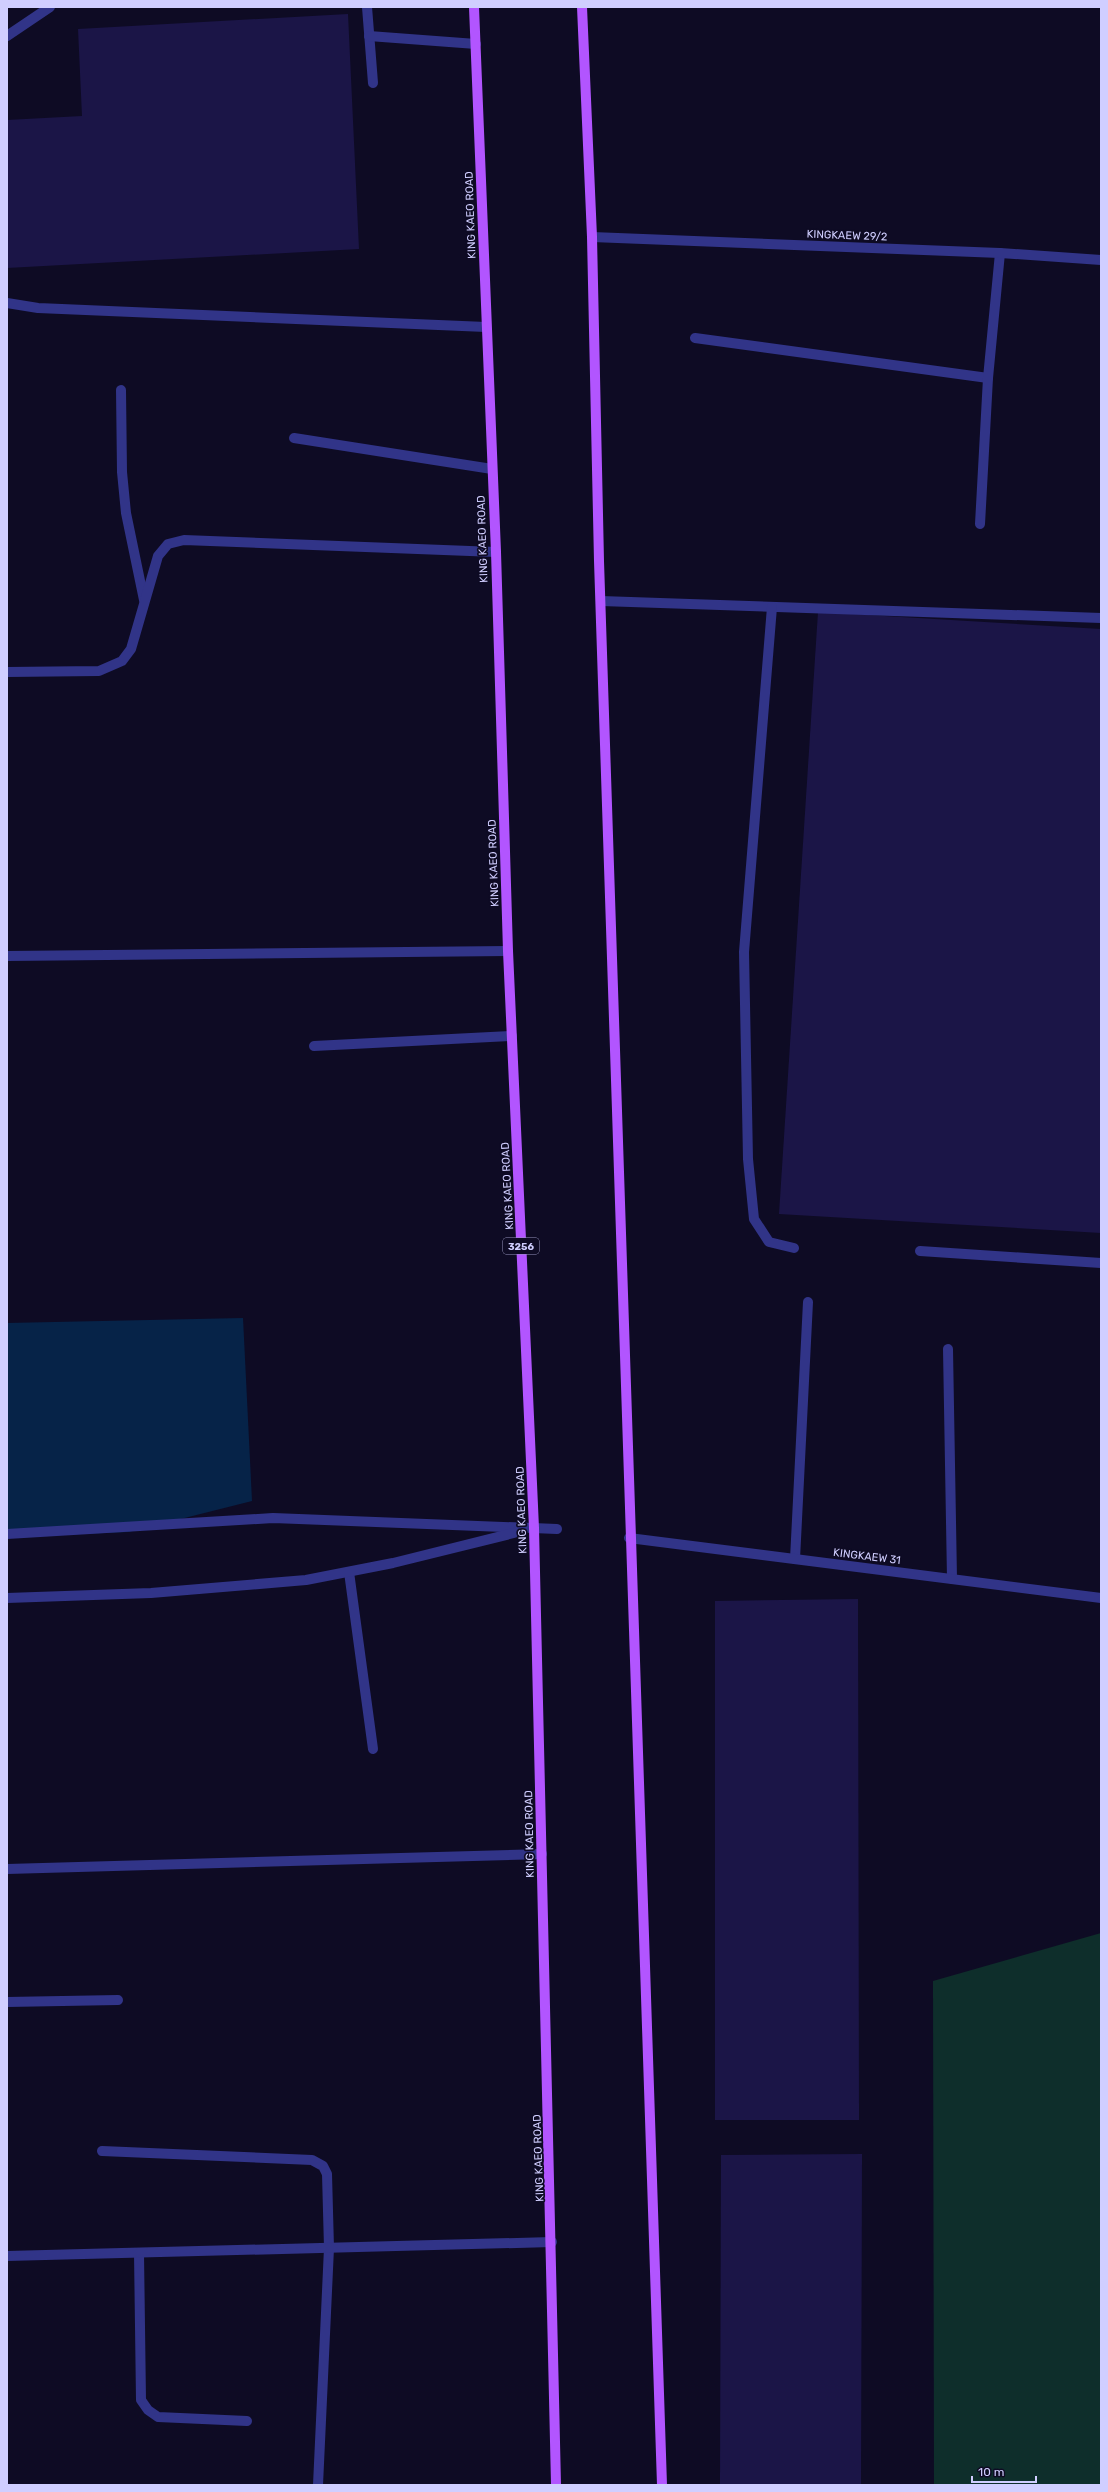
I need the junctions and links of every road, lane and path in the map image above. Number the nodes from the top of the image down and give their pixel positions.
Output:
1 (50, 7) edge
2 (367, 7) edge
3 (474, 7) edge
4 (582, 7) edge
5 (7, 36) edge
6 (370, 36) junction
7 (476, 44) junction
8 (374, 83) dead end
9 (592, 236) junction
10 (1000, 253) junction
11 (1101, 260) edge
12 (7, 303) edge
13 (486, 327) junction
14 (695, 338) dead end
15 (988, 378) junction
16 (121, 390) dead end
17 (294, 438) dead end
18 (492, 469) junction
19 (980, 524) dead end
20 (496, 552) junction
21 (144, 602) junction
22 (601, 602) junction
23 (772, 607) junction
24 (1101, 618) edge
25 (7, 672) edge
26 (508, 951) junction
27 (7, 956) edge
28 (512, 1036) junction
29 (314, 1046) dead end
30 (794, 1248) dead end
31 (920, 1251) dead end
32 (1101, 1263) edge
33 (808, 1302) dead end
34 (948, 1349) dead end
35 (534, 1528) junction
36 (556, 1529) dead end
37 (7, 1534) edge
38 (629, 1538) junction
39 (795, 1559) junction
40 (349, 1572) junction
41 (952, 1579) junction
42 (7, 1598) edge
43 (1101, 1598) edge
44 (373, 1749) dead end
45 (542, 1854) junction
46 (7, 1869) edge
47 (118, 2000) dead end
48 (7, 2002) edge
49 (102, 2151) dead end
50 (552, 2242) junction
51 (329, 2248) junction
52 (138, 2252) junction
53 (7, 2256) edge
54 (247, 2421) dead end
55 (318, 2485) edge
56 (556, 2485) edge
57 (662, 2485) edge

1 - 5 street
2 - 6 street
3 - 7 main road, KING KAEO ROAD / 3256
4 - 9 main road
6 - 7 street
6 - 8 street
7 - 13 main road, KING KAEO ROAD / 3256
9 - 10 street, KINGKAEW 29/2
9 - 22 main road
10 - 11 street, KINGKAEW 29/2
10 - 15 street
12 - 13 street
13 - 18 main road, KING KAEO ROAD / 3256
14 - 15 street
15 - 19 street
16 - 21 street
17 - 18 street
18 - 20 main road, KING KAEO ROAD / 3256
20 - 21 street
20 - 26 main road, KING KAEO ROAD / 3256
21 - 25 street
22 - 23 street
22 - 38 main road
23 - 24 street
23 - 30 street
26 - 27 street
26 - 28 main road, KING KAEO ROAD / 3256
28 - 29 street
28 - 35 main road, KING KAEO ROAD / 3256
31 - 32 street
33 - 39 street
34 - 41 street
35 - 36 street
35 - 37 street
35 - 40 street
35 - 45 main road, KING KAEO ROAD / 3256
38 - 39 street, KINGKAEW 31
38 - 57 main road
39 - 41 street, KINGKAEW 31
40 - 42 street
40 - 44 street
41 - 43 street, KINGKAEW 31
45 - 46 street
45 - 50 main road, KING KAEO ROAD / 3256
47 - 48 street
49 - 51 street
50 - 51 street
50 - 56 main road, KING KAEO ROAD / 3256
51 - 52 street
51 - 55 street
52 - 53 street
52 - 54 street

